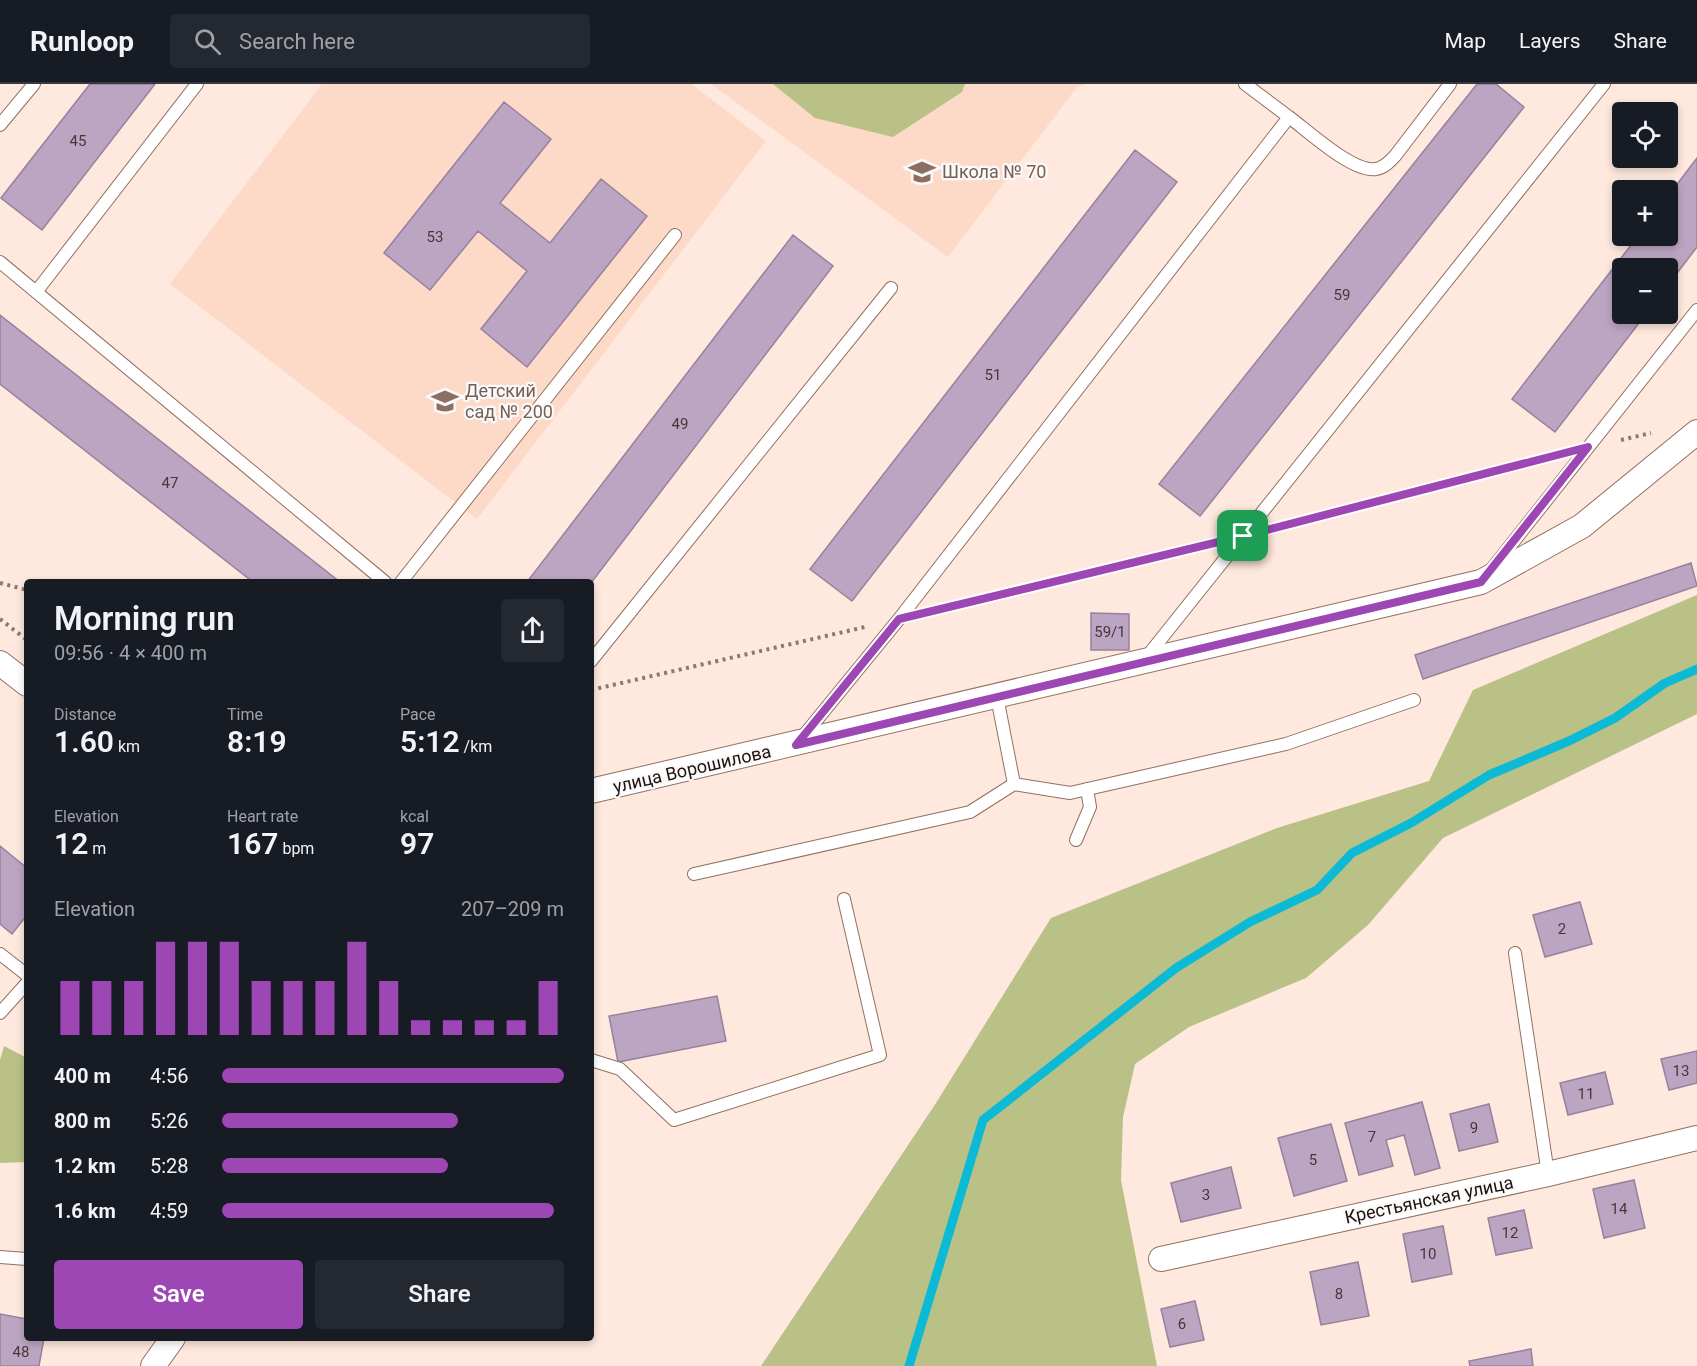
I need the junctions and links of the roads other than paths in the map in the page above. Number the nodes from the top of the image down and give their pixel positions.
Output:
1 (34, 84) edge
2 (197, 84) edge
3 (1245, 84) edge
4 (1450, 84) edge
5 (1604, 84) edge
6 (1289, 117) junction
7 (0, 125) edge
8 (675, 235) dead end
9 (0, 262) edge
10 (891, 288) dead end
11 (36, 292) junction
12 (1697, 310) edge
13 (1697, 432) edge
14 (381, 579) edge
15 (403, 579) edge
16 (1481, 582) junction
17 (594, 657) edge
18 (1142, 662) junction
19 (0, 663) edge
20 (24, 682) edge
21 (997, 697) junction
22 (1414, 700) dead end
23 (796, 745) junction
24 (1014, 784) junction
25 (1087, 789) junction
26 (594, 790) edge
27 (1076, 840) dead end
28 (694, 874) dead end
29 (844, 898) dead end
30 (1515, 952) dead end
31 (0, 954) edge
32 (24, 973) edge
33 (24, 985) edge
34 (0, 1013) edge
35 (594, 1061) edge
36 (1697, 1138) edge
37 (1548, 1174) junction
38 (0, 1257) edge
39 (24, 1259) edge
40 (1161, 1259) dead end
41 (171, 1341) edge
42 (153, 1366) edge

1 - 7 lane
2 - 11 lane
3 - 6 lane
4 - 6 lane
5 - 18 lane
6 - 23 lane
8 - 15 lane
9 - 11 lane
10 - 17 lane
11 - 14 lane
12 - 16 lane
13 - 16 street, улица Ворошилова
16 - 18 street, улица Ворошилова
18 - 21 street, улица Ворошилова
19 - 20 street
21 - 23 street, улица Ворошилова
21 - 24 lane
22 - 25 lane
23 - 26 street, улица Ворошилова
24 - 25 lane
24 - 28 lane
25 - 27 lane
29 - 35 lane
30 - 37 lane
31 - 32 lane
33 - 34 lane
36 - 37 street, Крестьянская улица
37 - 40 street, Крестьянская улица
38 - 39 lane
41 - 42 street

